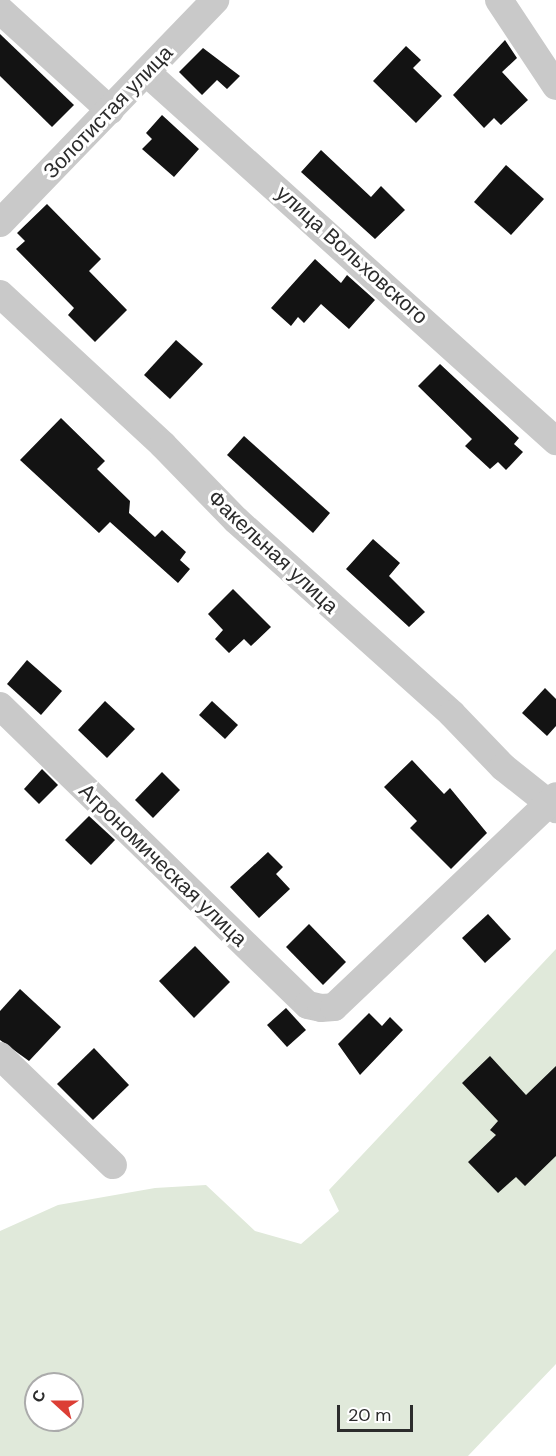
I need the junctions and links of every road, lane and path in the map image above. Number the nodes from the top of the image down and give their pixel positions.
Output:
1 (215, 0) edge
2 (499, 0) edge
3 (0, 10) edge
4 (146, 72) junction
5 (556, 86) edge
6 (110, 110) junction
7 (0, 223) edge
8 (0, 294) edge
9 (556, 441) edge
10 (0, 706) edge
11 (554, 804) edge
12 (0, 1056) edge
13 (113, 1165) dead end

1 - 4 street, Золотистая улица
2 - 5 street
3 - 6 street
4 - 6 street, Золотистая улица
4 - 9 street, улица Вольховского
6 - 7 street, Золотистая улица
8 - 11 street, Факельная улица
10 - 11 street, Агрономическая улица
12 - 13 street

